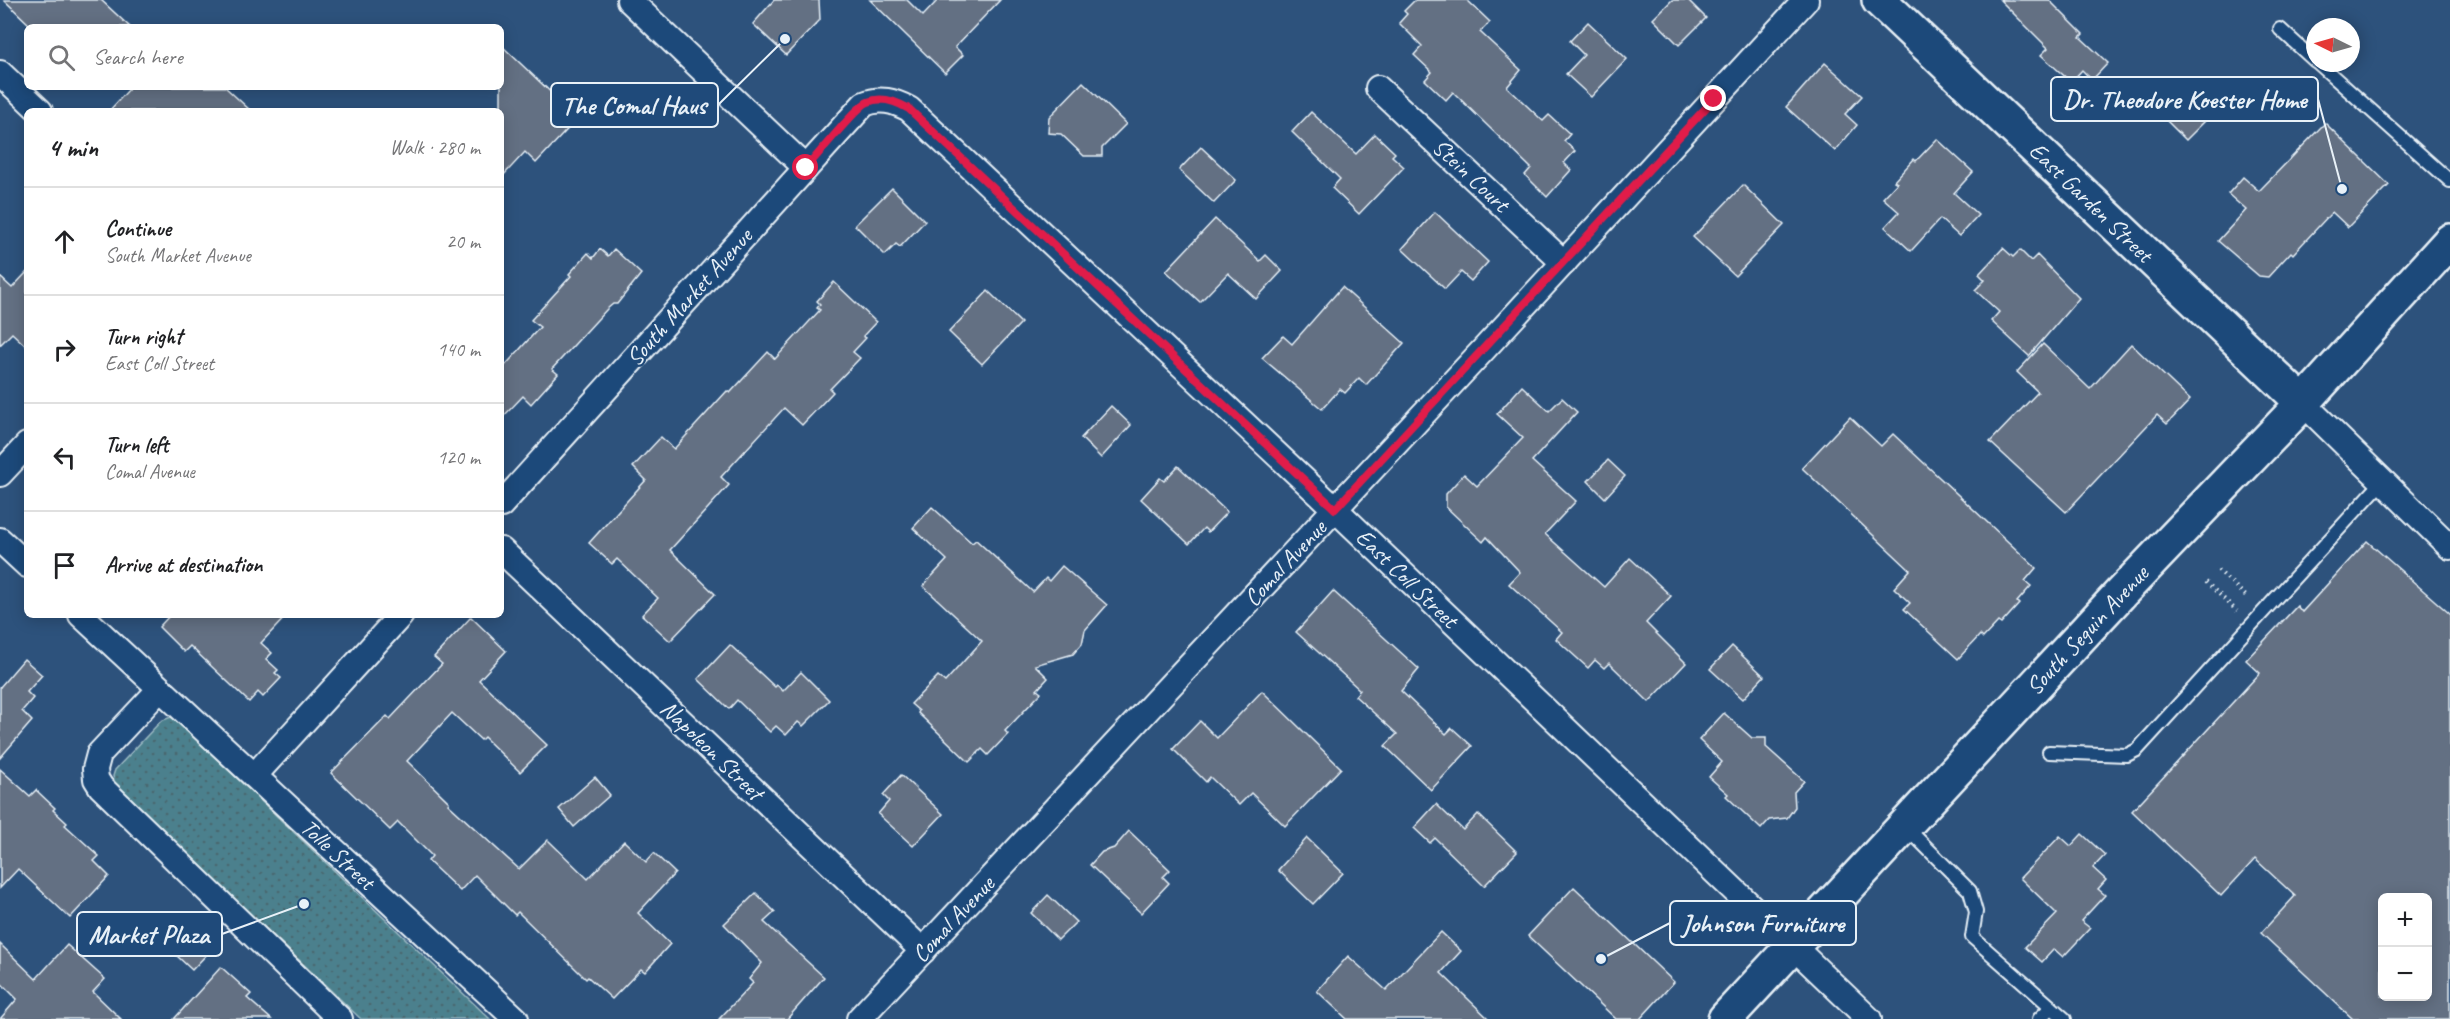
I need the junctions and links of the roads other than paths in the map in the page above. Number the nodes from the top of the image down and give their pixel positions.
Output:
1 (629, 0) edge
2 (1806, 0) edge
3 (1879, 0) edge
4 (2280, 29) dead end
5 (2306, 53) edge
6 (2327, 72) edge
7 (0, 73) edge
8 (1378, 88) dead end
9 (883, 100) joint
10 (37, 108) edge
11 (806, 168) junction
12 (2450, 181) edge
13 (2450, 241) edge
14 (1564, 263) junction
15 (2303, 403) junction
16 (24, 448) edge
17 (0, 474) edge
18 (2383, 481) junction
19 (504, 502) edge
20 (1335, 509) junction
21 (0, 540) edge
22 (2450, 547) edge
23 (504, 553) edge
24 (24, 562) edge
25 (84, 618) edge
26 (398, 618) edge
27 (160, 689) junction
28 (2049, 752) dead end
29 (254, 777) junction
30 (1905, 825) junction
31 (1792, 946) junction
32 (922, 951) junction
33 (2051, 1007) junction
34 (333, 1017) edge
35 (516, 1019) edge
36 (859, 1019) edge
37 (1725, 1019) edge
38 (1869, 1019) edge
39 (2039, 1019) edge
40 (2065, 1019) edge

1 - 11 street
2 - 14 street, Comal Avenue
3 - 15 main road, East Garden Street
4 - 5 lane
6 - 12 lane
7 - 10 street
8 - 14 street, Stein Court
9 - 11 street, South Market Avenue
9 - 20 street, East Coll Street
11 - 19 street, South Market Avenue
13 - 15 main road, South Seguin Avenue
14 - 20 street, Comal Avenue
15 - 18 street
15 - 30 main road, South Seguin Avenue
16 - 17 street
18 - 22 street
18 - 28 lane
20 - 31 street, East Coll Street
20 - 32 street, Comal Avenue
21 - 24 street
23 - 32 street, Napoleon Street
25 - 27 street, Tolle Street
26 - 29 street
27 - 29 street, Tolle Street
27 - 34 street
29 - 35 street, Tolle Street
30 - 31 main road, South Seguin Avenue
30 - 33 lane
31 - 37 main road, South Seguin Avenue
31 - 38 street, East Coll Street
32 - 36 street, Comal Avenue
33 - 39 lane
33 - 40 lane

